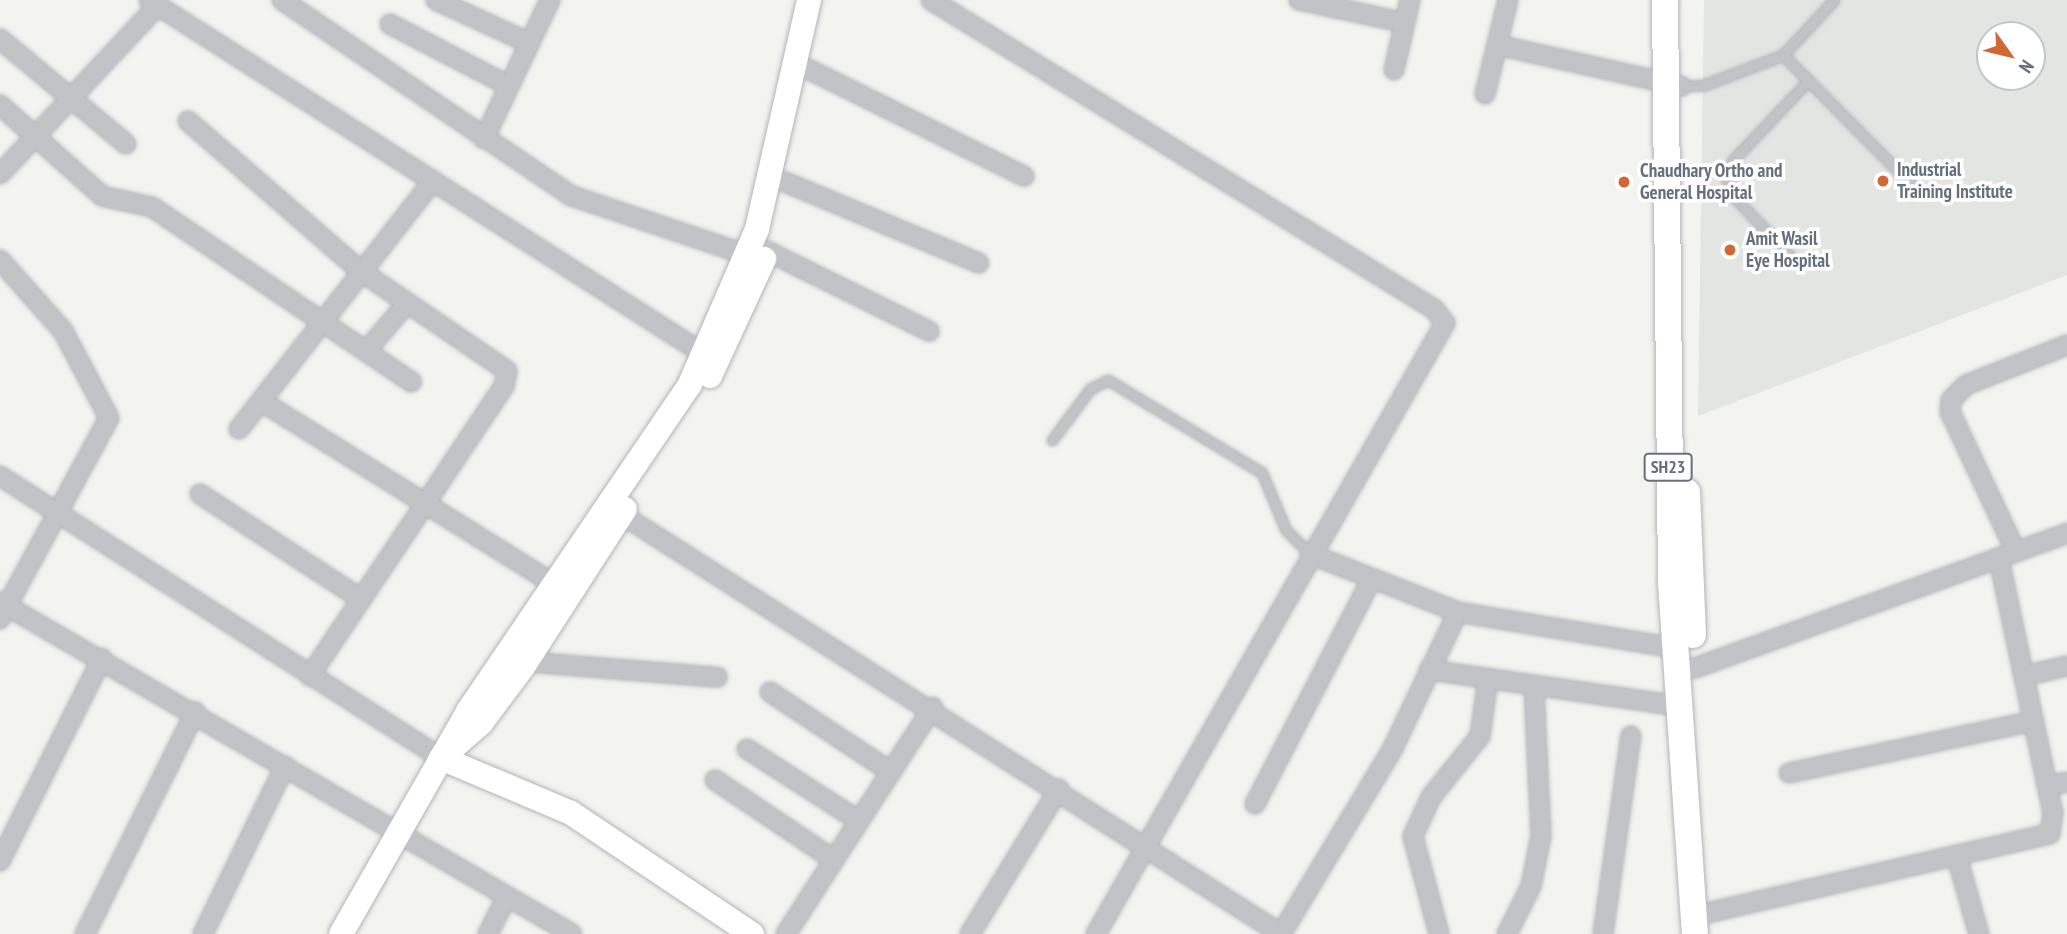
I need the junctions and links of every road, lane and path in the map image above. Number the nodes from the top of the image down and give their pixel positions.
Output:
1 (282, 0) edge
2 (436, 0) edge
3 (550, 0) edge
4 (809, 0) edge
5 (826, 0) edge
6 (931, 0) edge
7 (1299, 0) edge
8 (1410, 0) edge
9 (1508, 0) edge
10 (1665, 0) edge
11 (1681, 0) edge
12 (1834, 0) edge
13 (153, 3) edge
14 (1405, 23) junction
15 (390, 24) dead end
16 (0, 39) edge
17 (529, 43) junction
18 (1497, 45) junction
19 (1783, 55) junction
20 (810, 70) junction
21 (1394, 70) dead end
22 (1809, 80) junction
23 (1673, 85) junction
24 (509, 86) junction
25 (1485, 94) dead end
26 (69, 97) junction
27 (0, 106) edge
28 (188, 121) dead end
29 (36, 138) junction
30 (484, 139) junction
31 (126, 144) dead end
32 (0, 174) edge
33 (1024, 176) dead end
34 (433, 181) junction
35 (785, 182) junction
36 (1914, 187) dead end
37 (757, 253) junction
38 (1793, 259) dead end
39 (0, 260) edge
40 (979, 263) dead end
41 (362, 272) junction
42 (407, 303) junction
43 (324, 320) junction
44 (929, 331) dead end
45 (2067, 345) edge
46 (367, 350) junction
47 (704, 354) junction
48 (411, 382) dead end
49 (261, 401) junction
50 (239, 429) dead end
51 (1052, 440) dead end
52 (0, 476) edge
53 (200, 494) dead end
54 (425, 503) junction
55 (615, 510) junction
56 (53, 515) junction
57 (2067, 533) edge
58 (1310, 554) junction
59 (2008, 555) junction
60 (1370, 582) junction
61 (562, 589) junction
62 (361, 599) junction
63 (2, 609) edge
64 (1458, 612) junction
65 (1676, 648) junction
66 (102, 658) junction
67 (515, 661) junction
68 (2067, 666) edge
69 (1695, 668) junction
70 (1429, 670) junction
71 (310, 676) junction
72 (2024, 676) junction
73 (717, 677) dead end
74 (1488, 678) junction
75 (1534, 685) junction
76 (770, 692) dead end
77 (1680, 706) junction
78 (933, 707) junction
79 (195, 712) junction
80 (2034, 722) junction
81 (1631, 736) dead end
82 (747, 749) dead end
83 (441, 758) junction
84 (285, 766) junction
85 (891, 772) junction
86 (1789, 773) dead end
87 (715, 780) dead end
88 (2067, 782) edge
89 (2048, 786) junction
90 (1059, 789) junction
91 (1255, 804) dead end
92 (859, 821) junction
93 (393, 836) junction
94 (1147, 848) junction
95 (1957, 857) junction
96 (834, 860) junction
97 (0, 861) edge
98 (507, 896) junction
99 (1702, 924) edge
100 (85, 934) edge
101 (203, 934) edge
102 (341, 934) edge
103 (488, 934) edge
104 (572, 934) edge
105 (752, 934) edge
106 (786, 934) edge
107 (970, 934) edge
108 (1096, 934) edge
109 (1281, 934) edge
110 (1439, 934) edge
111 (1507, 934) edge
112 (1604, 934) edge
113 (1979, 934) edge

1 - 30 street
2 - 17 street
3 - 17 street
4 - 37 street
5 - 20 street
6 - 58 street
7 - 14 street
8 - 14 street
9 - 18 street
10 - 23 main road, SH23
11 - 23 main road, SH23
12 - 19 lane
13 - 26 street
13 - 34 street
14 - 21 street
15 - 24 street
16 - 26 street
17 - 24 street
18 - 23 street
18 - 25 street
19 - 22 lane
19 - 23 lane
20 - 33 street
20 - 35 street
22 - 36 lane
22 - 38 lane
23 - 65 main road, SH23
23 - 69 main road, SH23
24 - 30 street
26 - 29 street
26 - 31 street
27 - 29 street
28 - 41 street
29 - 32 street
29 - 43 street
30 - 37 street
34 - 41 street
34 - 47 street
35 - 37 street
35 - 40 street
37 - 44 street
37 - 47 street
37 - 55 street
39 - 56 street
41 - 42 street
41 - 43 street
42 - 46 street
42 - 54 street
43 - 46 street
43 - 49 street
45 - 59 street
46 - 48 street
47 - 55 street
49 - 50 street
49 - 54 street
51 - 58 lane
52 - 56 street
53 - 62 street
54 - 61 street
54 - 62 street
55 - 61 street
55 - 78 street
56 - 63 street
56 - 71 street
57 - 59 street
58 - 60 street
58 - 94 street
59 - 69 street
59 - 72 street
60 - 64 street
60 - 91 street
61 - 67 street
62 - 71 street
63 - 66 street
64 - 65 street
64 - 70 street
65 - 77 main road, SH23
66 - 79 street
66 - 97 street
67 - 73 street
67 - 83 street
68 - 72 street
69 - 99 main road, SH23
70 - 74 street
70 - 109 street
71 - 83 street
72 - 80 street
74 - 75 street
74 - 110 street
75 - 77 street
75 - 111 street
76 - 85 street
77 - 99 main road, SH23
78 - 85 street
78 - 90 street
79 - 84 street
79 - 100 street
80 - 86 street
80 - 89 street
81 - 112 street
82 - 92 street
83 - 93 street
83 - 105 street
84 - 93 street
84 - 101 street
85 - 92 street
87 - 96 street
88 - 89 street
89 - 95 street
90 - 94 street
90 - 107 street
92 - 96 street
93 - 98 street
93 - 102 street
94 - 108 street
94 - 109 street
95 - 99 street
95 - 113 street
96 - 106 street
98 - 103 street
98 - 104 street

